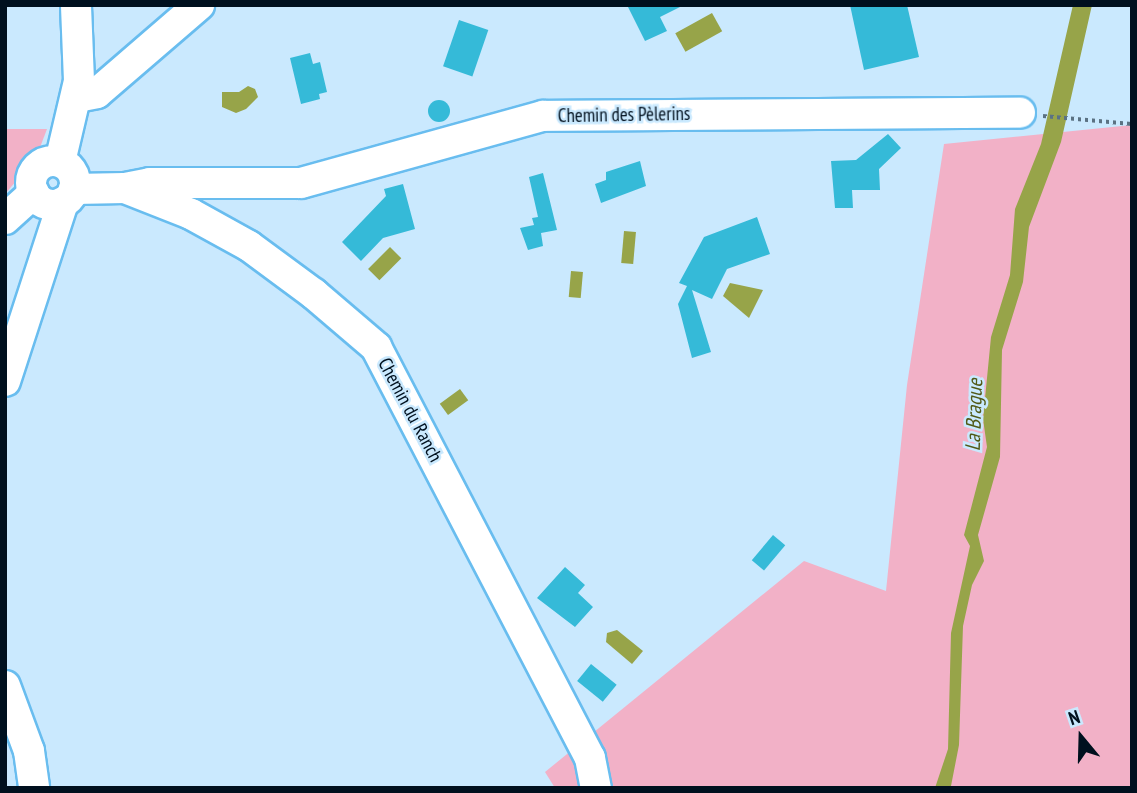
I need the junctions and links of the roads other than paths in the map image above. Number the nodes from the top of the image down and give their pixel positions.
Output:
1 (76, 5) edge
2 (199, 5) edge
3 (77, 97) junction
4 (1020, 113) road end
5 (60, 162) junction
6 (125, 188) junction
7 (34, 193) junction
8 (69, 195) junction
9 (5, 219) edge
10 (5, 381) edge
11 (5, 686) edge
12 (34, 788) edge
13 (596, 788) edge

1 - 3 street
2 - 3 street
3 - 5 street
4 - 6 street, Chemin des Pèlerins
5 - 7 street
5 - 8 street
6 - 8 street, Chemin du Ranch
6 - 13 street, Chemin du Ranch
7 - 8 street
7 - 9 street
8 - 10 street
11 - 12 street

